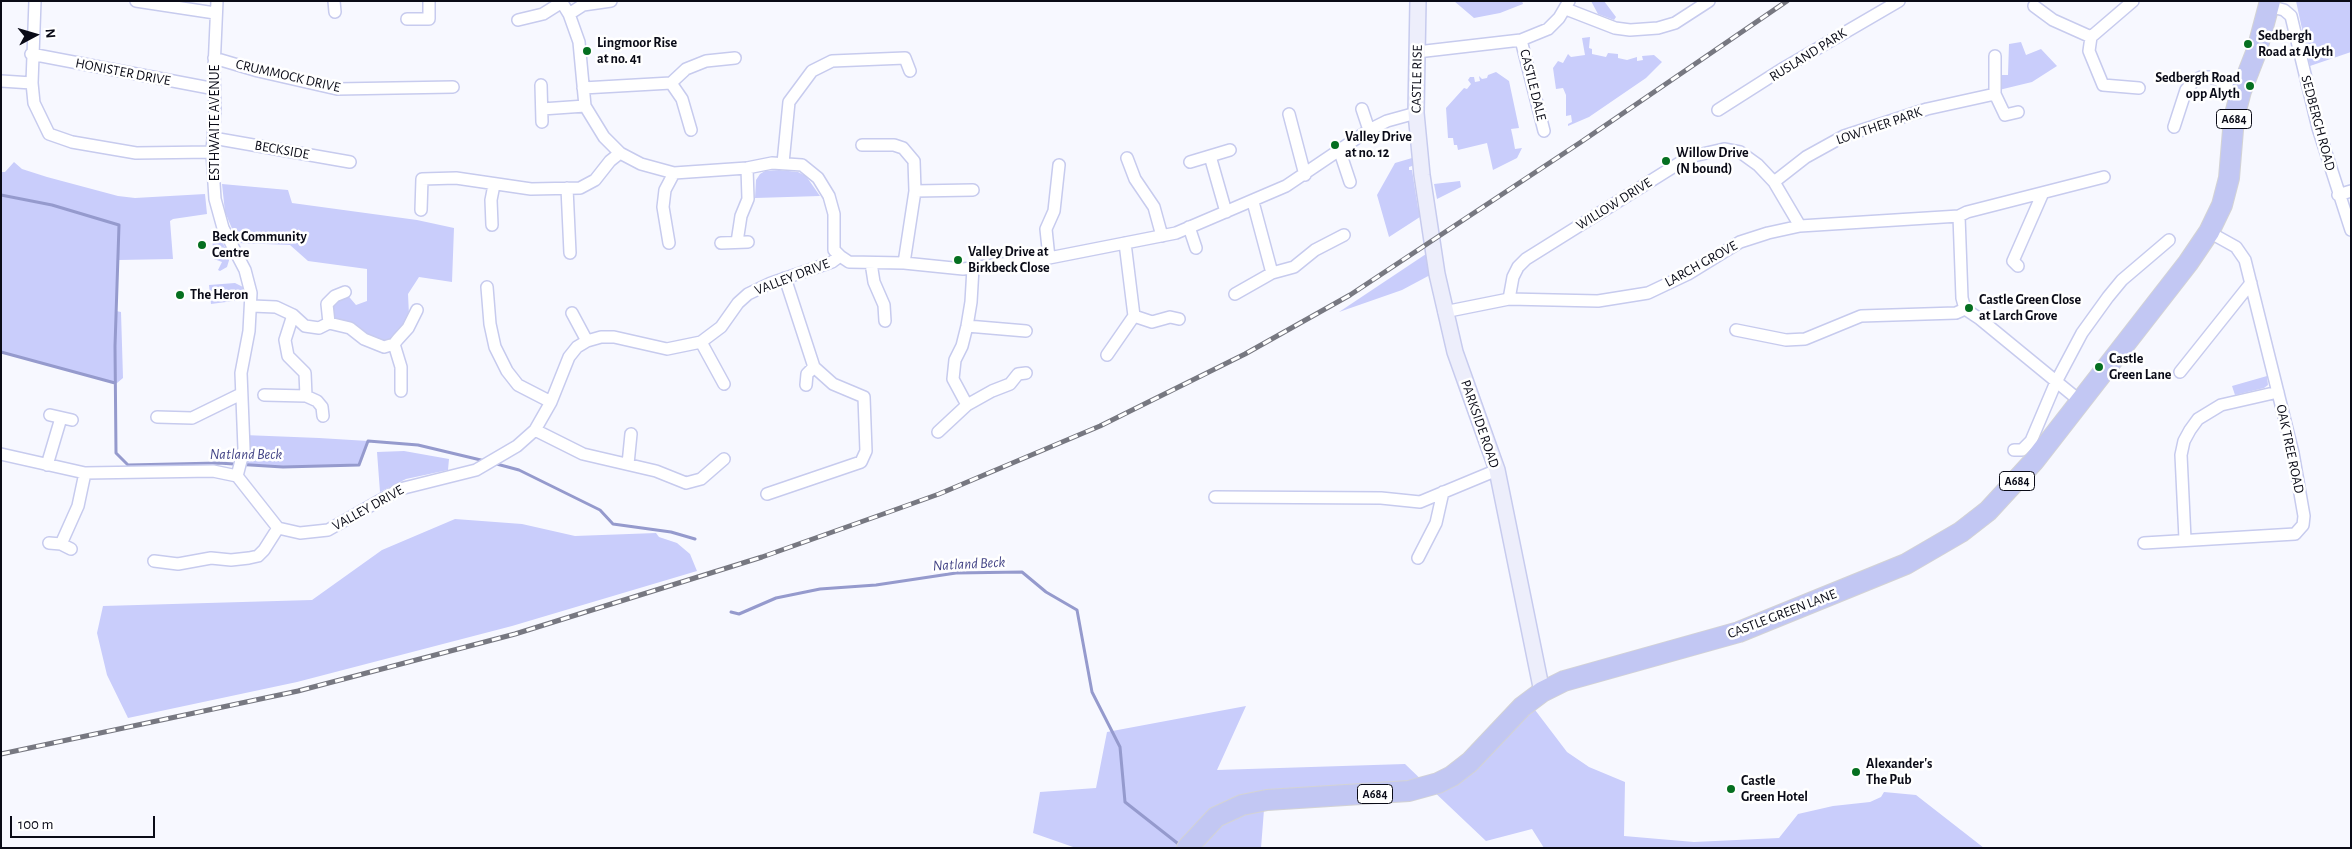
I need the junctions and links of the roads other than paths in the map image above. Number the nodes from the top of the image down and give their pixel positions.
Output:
1 (35, 1) edge
2 (136, 1) edge
3 (217, 1) edge
4 (429, 1) edge
5 (611, 1) edge
6 (1418, 1) edge
7 (1709, 1) edge
8 (1899, 1) edge
9 (2133, 1) edge
10 (561, 2) edge
11 (2269, 4) edge
12 (1568, 5) edge
13 (2034, 6) dead end
14 (215, 13) junction
15 (569, 14) junction
16 (408, 19) dead end
17 (518, 20) dead end
18 (2091, 37) junction
19 (1522, 40) junction
20 (1418, 52) junction
21 (31, 54) junction
22 (1995, 56) dead end
23 (214, 58) junction
24 (735, 58) dead end
25 (910, 71) dead end
26 (1, 81) edge
27 (32, 83) junction
28 (671, 83) junction
29 (541, 84) dead end
30 (453, 87) dead end
31 (583, 88) junction
32 (2139, 88) dead end
33 (215, 89) junction
34 (2241, 91) junction
35 (1995, 94) junction
36 (585, 106) junction
37 (542, 109) junction
38 (1362, 109) dead end
39 (1718, 110) dead end
40 (2018, 112) dead end
41 (1416, 113) junction
42 (1289, 114) dead end
43 (542, 122) dead end
44 (2174, 127) dead end
45 (691, 130) dead end
46 (1369, 130) junction
47 (1544, 131) dead end
48 (213, 138) junction
49 (862, 145) dead end
50 (1339, 149) junction
51 (1230, 150) dead end
52 (212, 152) junction
53 (620, 153) junction
54 (1210, 156) junction
55 (1420, 156) joint
56 (1127, 158) dead end
57 (350, 162) dead end
58 (784, 162) junction
59 (1190, 162) dead end
60 (1059, 165) dead end
61 (747, 168) junction
62 (674, 173) junction
63 (1305, 175) junction
64 (2104, 177) dead end
65 (1350, 182) dead end
66 (1774, 182) junction
67 (494, 185) junction
68 (567, 188) junction
69 (972, 190) dead end
70 (915, 191) junction
71 (2351, 191) edge
72 (2042, 195) junction
73 (2338, 195) junction
74 (1252, 202) junction
75 (420, 210) dead end
76 (1226, 212) junction
77 (1959, 216) junction
78 (492, 225) dead end
79 (1800, 226) junction
80 (1189, 227) junction
81 (2351, 230) edge
82 (2208, 232) junction
83 (1162, 236) junction
84 (1344, 236) dead end
85 (2169, 240) dead end
86 (668, 243) dead end
87 (721, 243) dead end
88 (1125, 243) junction
89 (1196, 248) dead end
90 (570, 253) dead end
91 (840, 256) junction
92 (1049, 258) junction
93 (871, 263) junction
94 (904, 263) junction
95 (2018, 266) dead end
96 (973, 268) junction
97 (1272, 273) junction
98 (785, 278) junction
99 (2251, 283) junction
100 (345, 292) dead end
101 (492, 294) dead end
102 (1235, 294) dead end
103 (1509, 299) junction
104 (252, 306) junction
105 (1965, 309) junction
106 (417, 310) dead end
107 (1444, 312) junction
108 (572, 313) dead end
109 (293, 315) junction
110 (1134, 316) junction
111 (1179, 319) dead end
112 (885, 321) dead end
113 (329, 323) junction
114 (967, 326) junction
115 (1736, 330) dead end
116 (1026, 331) dead end
117 (587, 341) junction
118 (701, 342) junction
119 (394, 344) junction
120 (1107, 355) dead end
121 (814, 367) junction
122 (2180, 372) dead end
123 (1026, 373) dead end
124 (2056, 382) junction
125 (724, 384) dead end
126 (806, 385) dead end
127 (401, 391) dead end
128 (2278, 392) junction
129 (241, 394) junction
130 (264, 395) dead end
131 (306, 396) junction
132 (2080, 401) junction
133 (551, 402) junction
134 (967, 405) junction
135 (158, 416) dead end
136 (324, 416) dead end
137 (61, 418) dead end
138 (535, 430) junction
139 (938, 432) dead end
140 (632, 434) dead end
141 (2014, 450) dead end
142 (1, 454) edge
143 (724, 460) dead end
144 (628, 464) junction
145 (47, 465) junction
146 (239, 468) junction
147 (1497, 470) junction
148 (86, 473) junction
149 (1444, 492) junction
150 (767, 494) dead end
151 (1215, 497) dead end
152 (278, 528) junction
153 (2185, 539) junction
154 (2144, 543) dead end
155 (60, 545) dead end
156 (1418, 558) dead end
157 (154, 561) dead end
158 (1542, 692) junction
159 (1187, 848) edge

1 - 21 street
2 - 14 street
3 - 14 street, ESTHWAITE AVENUE
4 - 16 street
5 - 15 street
6 - 20 street, CASTLE RISE
7 - 12 street
8 - 39 street, RUSLAND PARK
9 - 18 street
10 - 15 street
10 - 17 street
11 - 34 highway, CASTLE GREEN LANE / A684
11 - 73 street, SEDBERGH ROAD
12 - 19 street
13 - 18 street
14 - 23 street, ESTHWAITE AVENUE
15 - 31 street
18 - 32 street
19 - 20 street
19 - 47 street, CASTLE DALE
20 - 41 street, CASTLE RISE
21 - 27 street
21 - 33 street, HONISTER DRIVE
22 - 35 street
23 - 30 street, CRUMMOCK DRIVE
23 - 33 street, ESTHWAITE AVENUE
24 - 28 street
25 - 58 street
26 - 27 street
27 - 52 street
28 - 31 street
28 - 45 street
29 - 37 street
31 - 36 street
33 - 48 street, ESTHWAITE AVENUE
34 - 44 street
34 - 82 highway, CASTLE GREEN LANE / A684
35 - 40 street
35 - 66 street, LOWTHER PARK
36 - 37 street
36 - 53 street
37 - 43 street
38 - 46 street
41 - 46 street, VALLEY DRIVE
41 - 55 street, CASTLE RISE
42 - 63 street
46 - 50 street, VALLEY DRIVE
48 - 52 street, ESTHWAITE AVENUE
48 - 57 street, BECKSIDE
49 - 70 street
50 - 63 street, VALLEY DRIVE
50 - 65 street
51 - 54 street
52 - 104 street, ESTHWAITE AVENUE
53 - 62 street
53 - 68 street
54 - 59 street
54 - 76 street
55 - 107 street, PARKSIDE ROAD
56 - 83 street
58 - 61 street
58 - 91 street
60 - 92 street
61 - 62 street
61 - 87 street
62 - 86 street
63 - 74 street, VALLEY DRIVE
64 - 72 street, LARCH GROVE
66 - 79 street, WILLOW DRIVE
66 - 103 street, WILLOW DRIVE
67 - 68 street
67 - 75 street
67 - 78 street
68 - 90 street
69 - 70 street
70 - 94 street
71 - 73 street
72 - 77 street, LARCH GROVE
72 - 95 street
73 - 81 street, SEDBERGH ROAD
74 - 76 street, VALLEY DRIVE
74 - 97 street
76 - 80 street, VALLEY DRIVE
77 - 79 street, LARCH GROVE
77 - 105 street
79 - 103 street, LARCH GROVE
80 - 83 street, VALLEY DRIVE
80 - 89 street
82 - 99 street, OAK TREE ROAD
82 - 132 highway, CASTLE GREEN LANE / A684
83 - 88 street, VALLEY DRIVE
84 - 97 street
85 - 124 street
88 - 92 street, VALLEY DRIVE
88 - 110 street
91 - 93 street, VALLEY DRIVE
91 - 98 street, VALLEY DRIVE
92 - 96 street, VALLEY DRIVE
93 - 94 street, VALLEY DRIVE
93 - 112 street
94 - 96 street, VALLEY DRIVE
96 - 114 street
97 - 102 street
98 - 118 street, VALLEY DRIVE
98 - 121 street
99 - 122 street
99 - 128 street, OAK TREE ROAD
100 - 113 street
101 - 133 street
103 - 107 street, LARCH GROVE
104 - 109 street
104 - 129 street, ESTHWAITE AVENUE
105 - 115 street
105 - 124 street
106 - 119 street
107 - 147 street, PARKSIDE ROAD
108 - 117 street
109 - 113 street
109 - 131 street
110 - 111 street
110 - 120 street
113 - 119 street
114 - 116 street
114 - 134 street
117 - 118 street, VALLEY DRIVE
117 - 133 street, VALLEY DRIVE
118 - 125 street
119 - 127 street
121 - 126 street
121 - 150 street
123 - 134 street
124 - 132 street
124 - 141 street
128 - 153 street
128 - 153 street, OAK TREE ROAD
129 - 135 street
129 - 146 street, ESTHWAITE AVENUE
130 - 131 street
131 - 136 street
132 - 158 highway, CASTLE GREEN LANE / A684
133 - 138 street, VALLEY DRIVE
134 - 139 street
137 - 145 street
138 - 144 street
138 - 152 street, VALLEY DRIVE
140 - 144 street
142 - 145 street
143 - 144 street
145 - 148 street
146 - 148 street
146 - 152 street
147 - 149 street
147 - 158 street, PARKSIDE ROAD
148 - 155 street
149 - 151 street
149 - 156 street
152 - 157 street
153 - 154 street, OAK TREE ROAD
158 - 159 highway, A684

